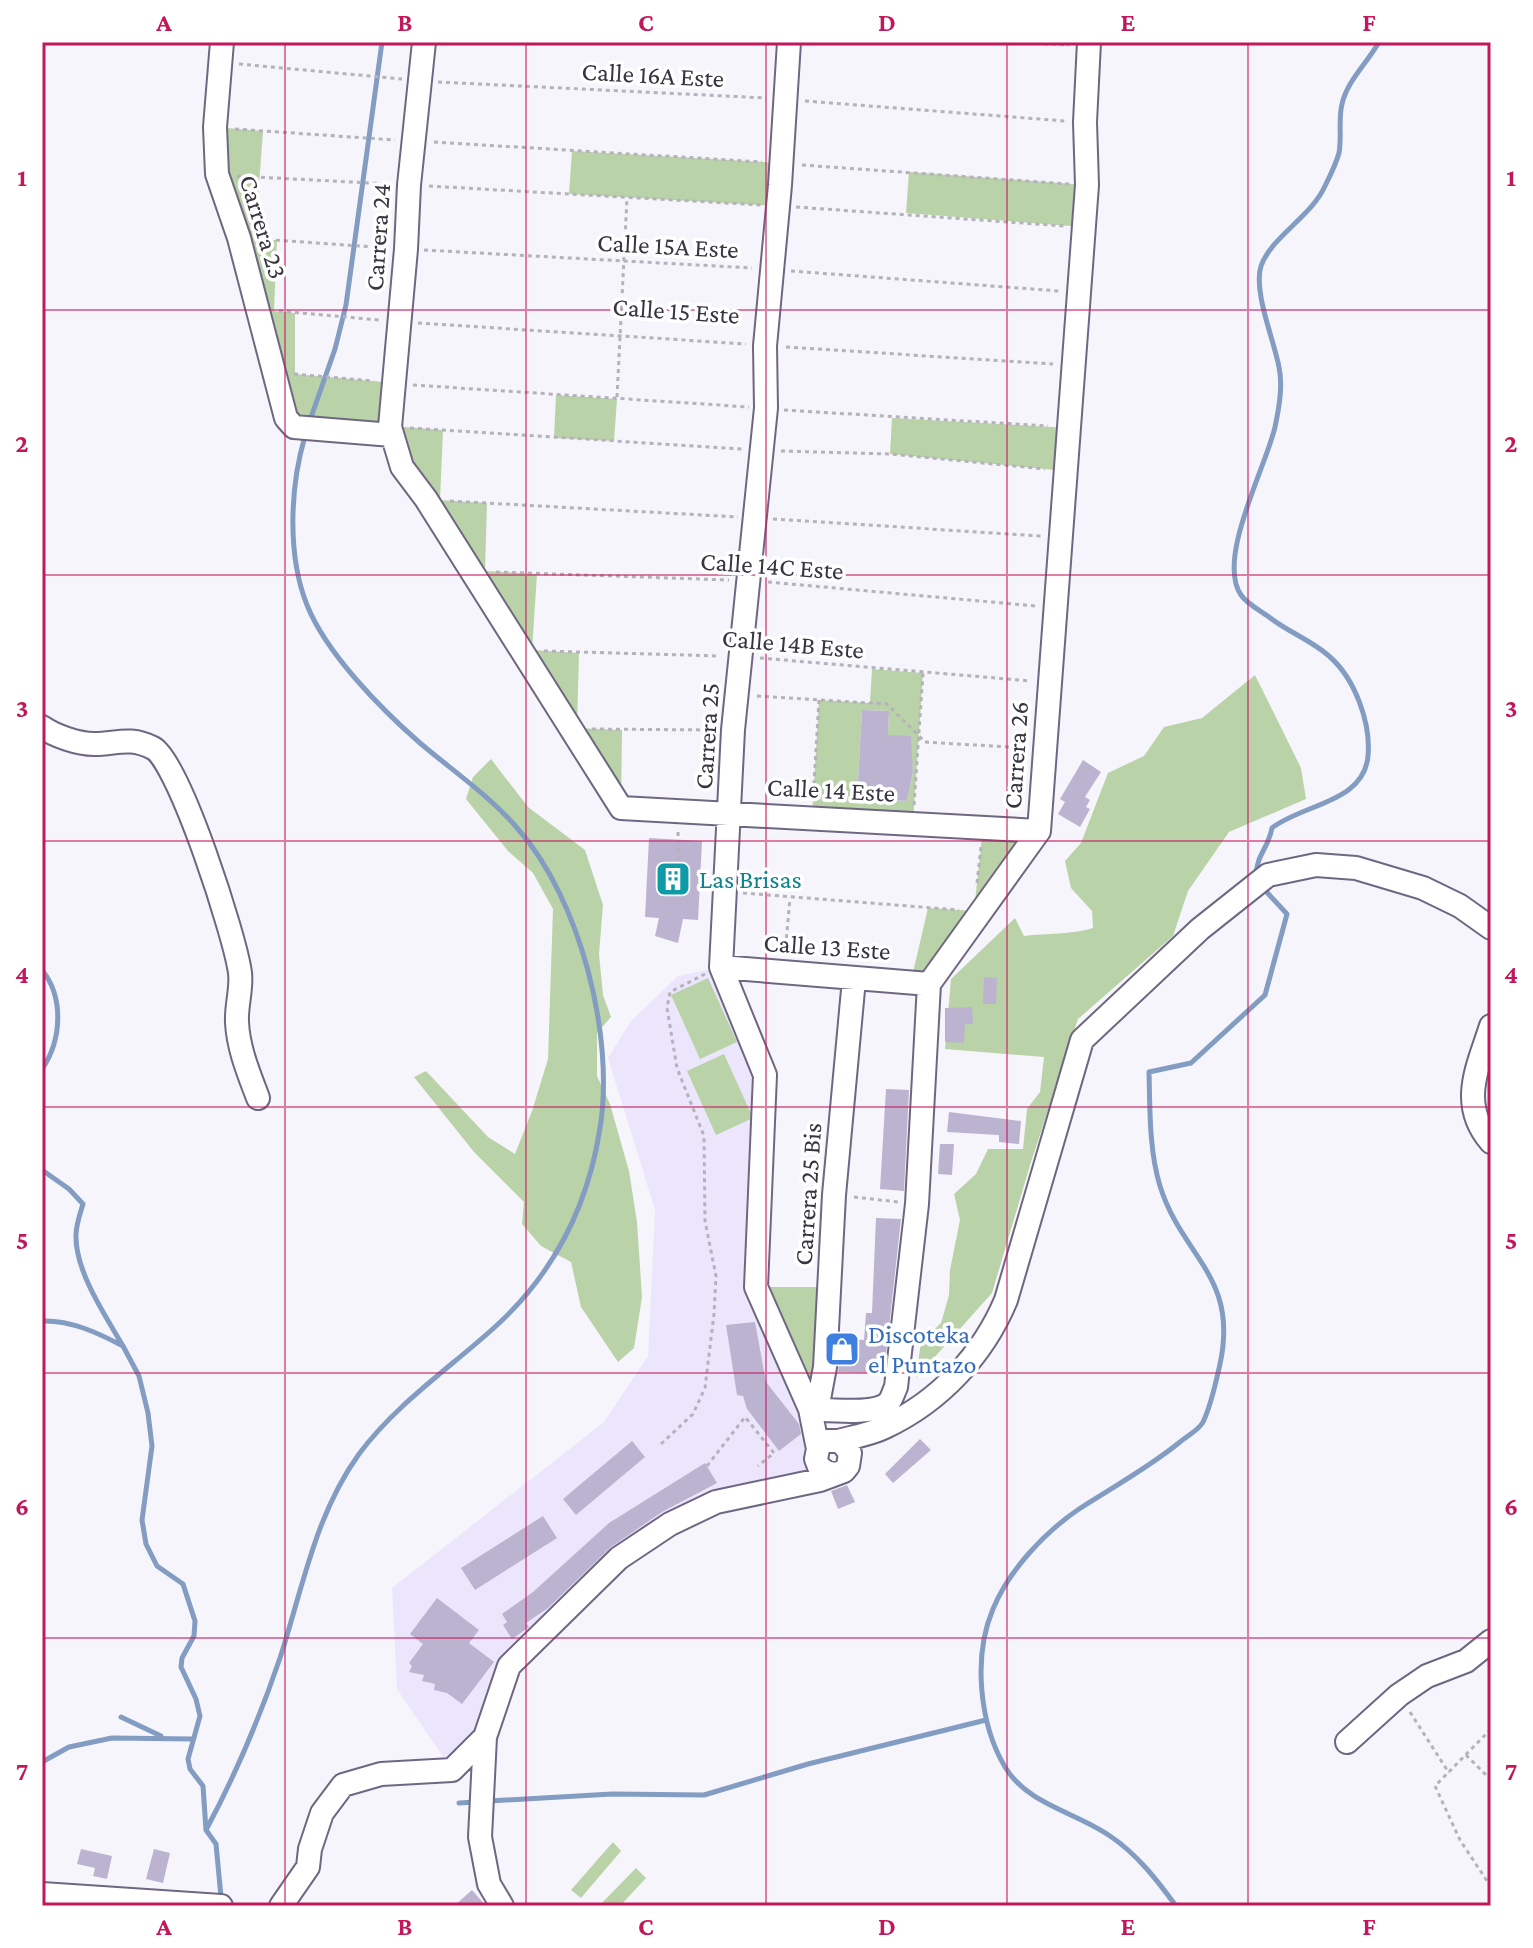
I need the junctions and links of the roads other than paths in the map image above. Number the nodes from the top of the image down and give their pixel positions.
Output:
1 (424, 42) edge
2 (789, 42) edge
3 (1089, 44) edge
4 (221, 52) edge
5 (391, 431) junction
6 (42, 727) edge
7 (729, 813) junction
8 (1039, 831) junction
9 (1491, 928) edge
10 (721, 967) junction
11 (854, 979) junction
12 (929, 984) junction
13 (1491, 1026) edge
14 (258, 1098) dead end
15 (1491, 1142) edge
16 (810, 1413) junction
17 (884, 1428) junction
18 (827, 1445) junction
19 (841, 1470) junction
20 (800, 1483) junction
21 (1491, 1641) edge
22 (485, 1737) junction
23 (1347, 1742) dead end
24 (42, 1894) edge
25 (196, 1905) edge
26 (221, 1906) edge
27 (281, 1906) edge
28 (502, 1906) edge

1 - 5 street, Carrera 24
2 - 7 street, Carrera 25
3 - 8 street, Carrera 26
4 - 5 street, Carrera 23
5 - 7 street, Calle 14 Este
6 - 14 street
7 - 8 street, Calle 14 Este
7 - 10 street, Carrera 25
8 - 12 street, Carrera 26
9 - 17 street
10 - 11 street, Calle 13 Este
10 - 16 street, Carrera 25
11 - 12 street, Calle 13 Este
11 - 16 street, Carrera 25 Bis
12 - 16 street
13 - 15 street
16 - 18 street, Carrera 25
17 - 18 street
17 - 19 street
18 - 19 street, Carrera 25
18 - 20 street
19 - 20 street
20 - 22 street
21 - 23 street
22 - 27 street
22 - 28 street
24 - 25 street
25 - 26 street

